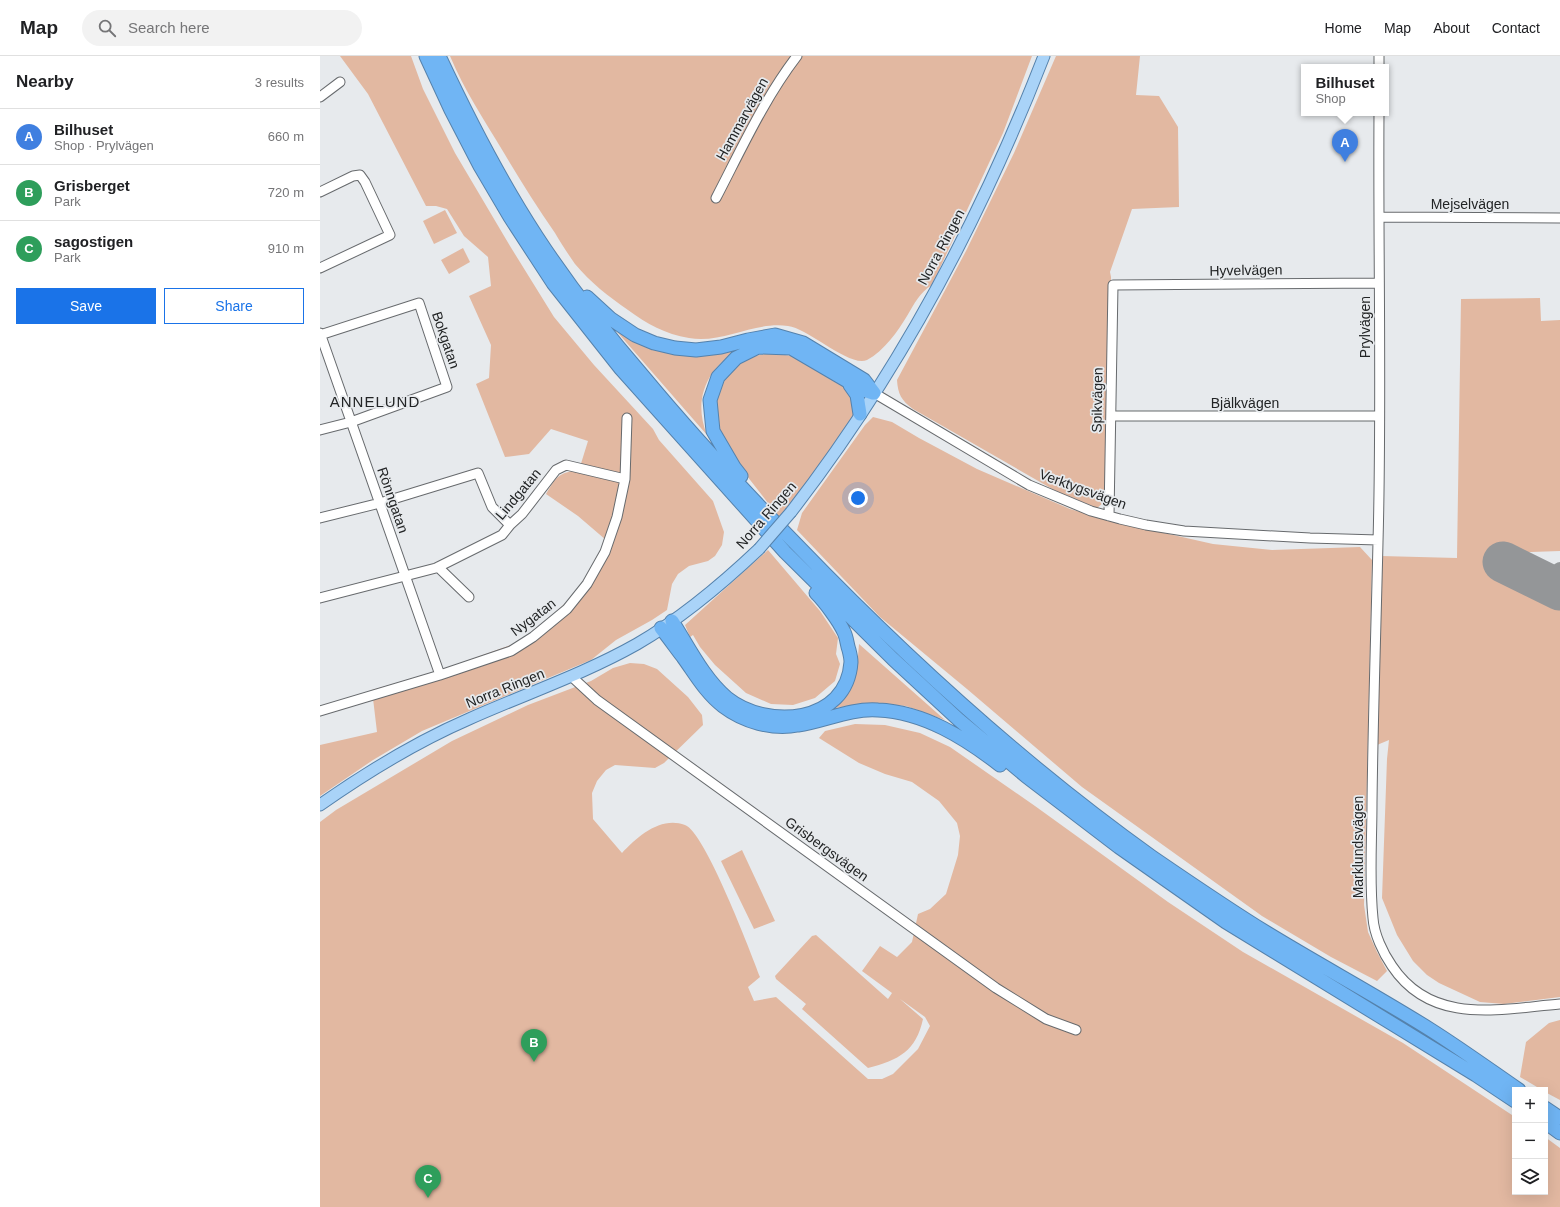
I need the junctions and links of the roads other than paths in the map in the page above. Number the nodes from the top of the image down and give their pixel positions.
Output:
1 (426, 56) edge
2 (439, 56) edge
3 (797, 56) edge
4 (1044, 56) edge
5 (340, 82) dead end
6 (320, 97) edge
7 (1379, 116) edge
8 (320, 192) edge
9 (716, 198) dead end
10 (1379, 217) junction
11 (1560, 218) edge
12 (539, 240) junction
13 (320, 268) edge
14 (1379, 283) junction
15 (1113, 285) joint
16 (320, 334) edge
17 (850, 382) junction
18 (874, 393) junction
19 (860, 414) junction
20 (1111, 416) junction
21 (1379, 416) junction
22 (627, 418) dead end
23 (351, 422) junction
24 (320, 430) edge
25 (625, 479) junction
26 (380, 503) junction
27 (767, 513) junction
28 (1109, 516) junction
29 (320, 518) edge
30 (510, 525) junction
31 (1378, 540) junction
32 (785, 552) junction
33 (438, 567) junction
34 (405, 576) junction
35 (469, 597) dead end
36 (320, 598) edge
37 (667, 625) junction
38 (440, 675) junction
39 (572, 676) junction
40 (320, 711) edge
41 (1053, 797) junction
42 (320, 805) edge
43 (1560, 1004) edge
44 (1076, 1030) dead end
45 (1515, 1087) edge
46 (1512, 1099) edge
47 (1548, 1110) edge
48 (1560, 1118) edge
49 (1546, 1123) edge
50 (1560, 1133) edge

1 - 32 highway
2 - 12 highway
3 - 9 street, Hammarvägen
4 - 18 main road, Norra Ringen
5 - 6 street
7 - 10 street, Prylvägen
8 - 13 street
10 - 11 street, Mejselvägen
10 - 14 street, Prylvägen
12 - 18 highway
12 - 27 highway
14 - 15 street, Hyvelvägen
14 - 21 street, Prylvägen
15 - 20 street, Spikvägen
16 - 23 street, Rönngatan
16 - 23 street, Bokgatan
17 - 18 highway
17 - 19 highway
17 - 27 highway
18 - 19 main road, Norra Ringen
18 - 28 street, Verktygsvägen
19 - 37 main road, Norra Ringen, bridge
20 - 21 street, Bjälkvägen
20 - 28 street, Spikvägen
21 - 31 street, Prylvägen
22 - 25 street, Nygatan
23 - 24 street
23 - 26 street, Rönngatan
25 - 30 street, Lindgatan
25 - 38 street, Nygatan
26 - 29 street
26 - 30 street
26 - 34 street, Rönngatan
27 - 45 highway
28 - 31 street, Verktygsvägen
30 - 33 street, Lindgatan
31 - 43 street, Marklundsvägen
32 - 37 highway
32 - 41 highway
33 - 34 street, Lindgatan
33 - 35 street
34 - 36 street, Lindgatan
34 - 38 street, Rönngatan
37 - 39 main road, Norra Ringen
37 - 41 highway
38 - 40 street, Nygatan
39 - 42 main road, Norra Ringen
39 - 44 street, Grisbergsvägen
41 - 46 highway
47 - 48 highway
49 - 50 highway

